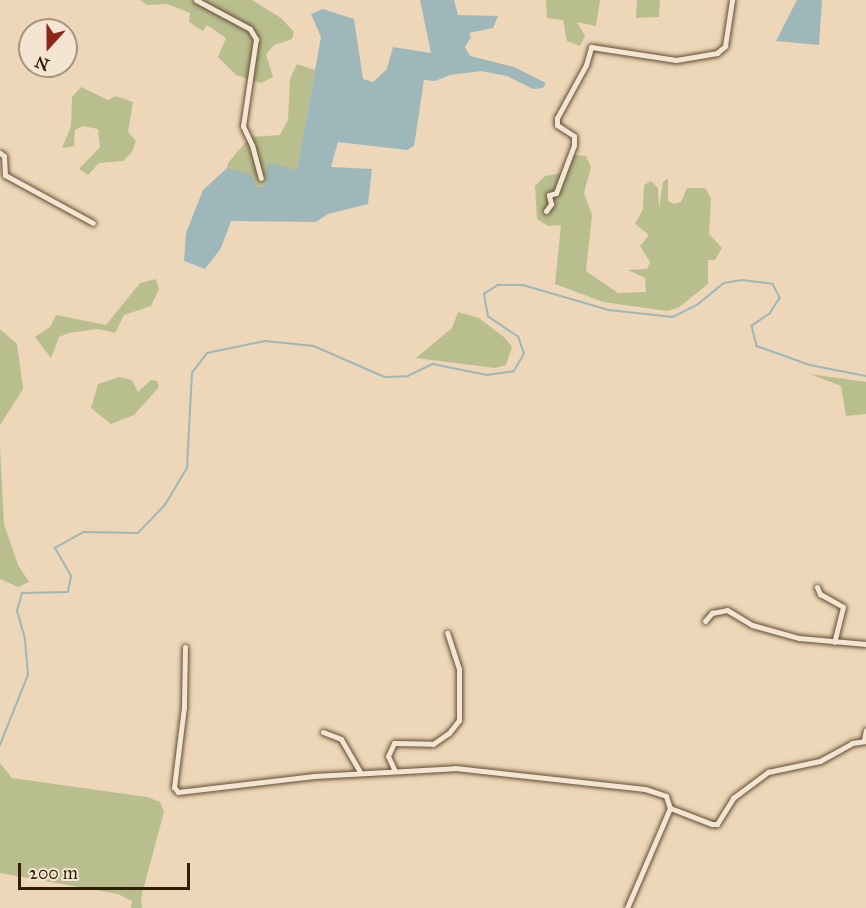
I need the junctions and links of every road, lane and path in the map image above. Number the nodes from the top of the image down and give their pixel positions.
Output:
1 (195, 0) edge
2 (732, 0) edge
3 (0, 153) edge
4 (261, 178) dead end
5 (546, 211) dead end
6 (93, 223) dead end
7 (817, 587) dead end
8 (705, 621) dead end
9 (447, 633) dead end
10 (834, 642) junction
11 (866, 644) edge
12 (184, 647) dead end
13 (866, 730) edge
14 (323, 732) dead end
15 (865, 740) edge
16 (394, 769) junction
17 (360, 772) junction
18 (670, 808) junction
19 (627, 908) edge

1 - 4 street
2 - 5 street
3 - 6 street
7 - 10 street
8 - 10 street
9 - 16 street
10 - 11 street
12 - 17 street
13 - 15 street
14 - 17 street
15 - 18 street
16 - 17 street
16 - 18 street
18 - 19 street

